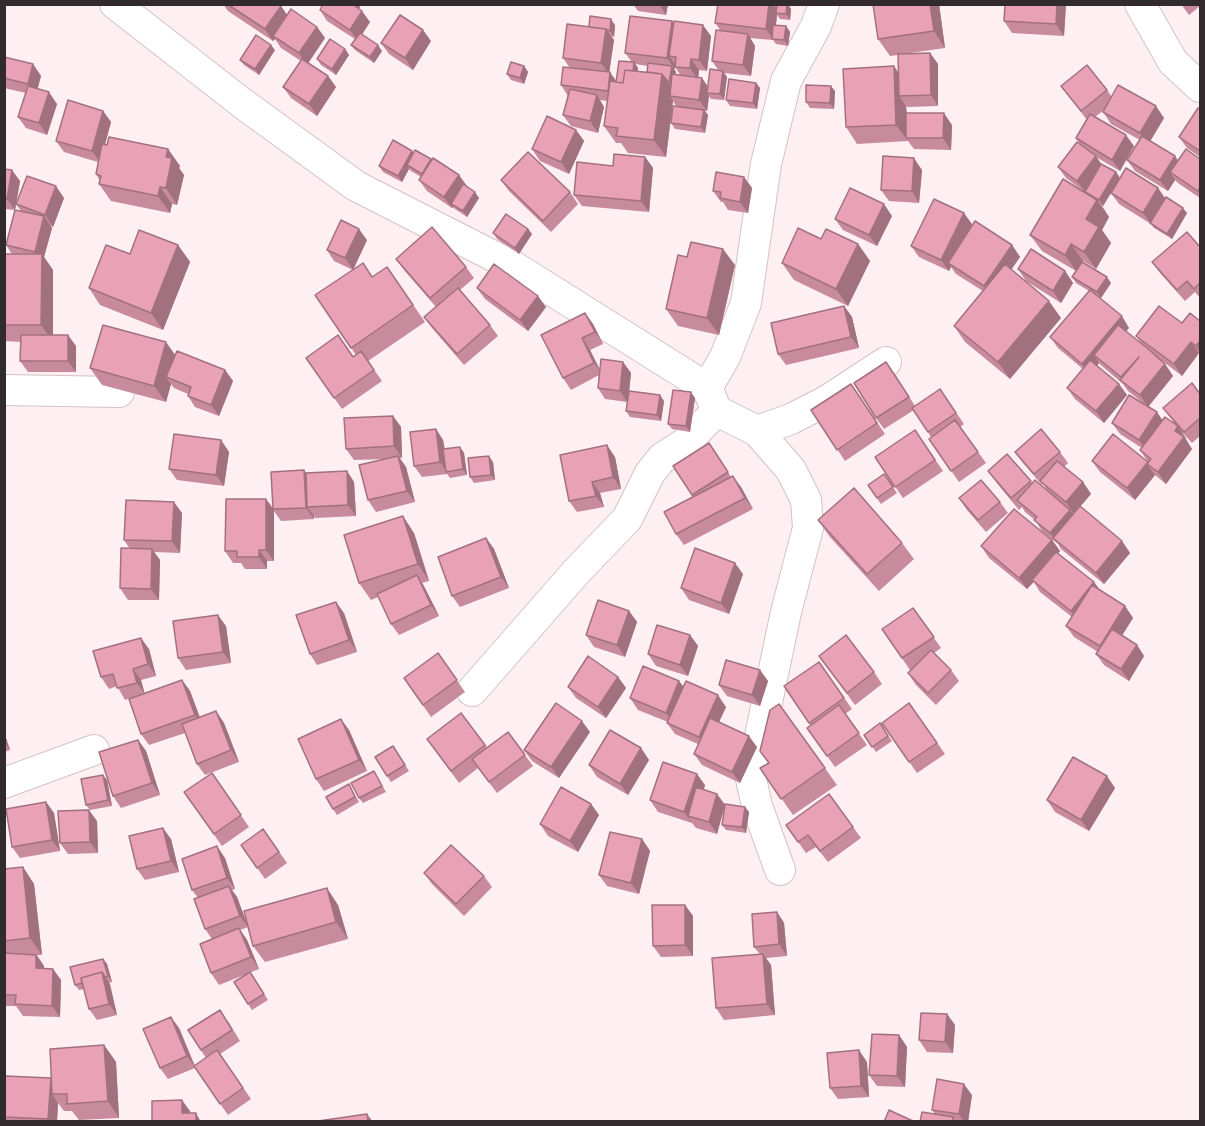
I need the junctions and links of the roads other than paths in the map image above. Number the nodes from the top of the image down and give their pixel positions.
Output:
1 (115, 4) edge
2 (824, 4) edge
3 (1140, 4) edge
4 (1200, 87) edge
5 (886, 362) edge
6 (4, 390) edge
7 (119, 392) edge
8 (712, 400) junction
9 (757, 431) junction
10 (472, 690) dead end
11 (94, 750) dead end
12 (4, 783) edge
13 (780, 870) dead end

1 - 8 street
2 - 8 street
3 - 4 street
5 - 9 street
6 - 7 street
8 - 9 street
8 - 10 street
9 - 13 street
11 - 12 street

